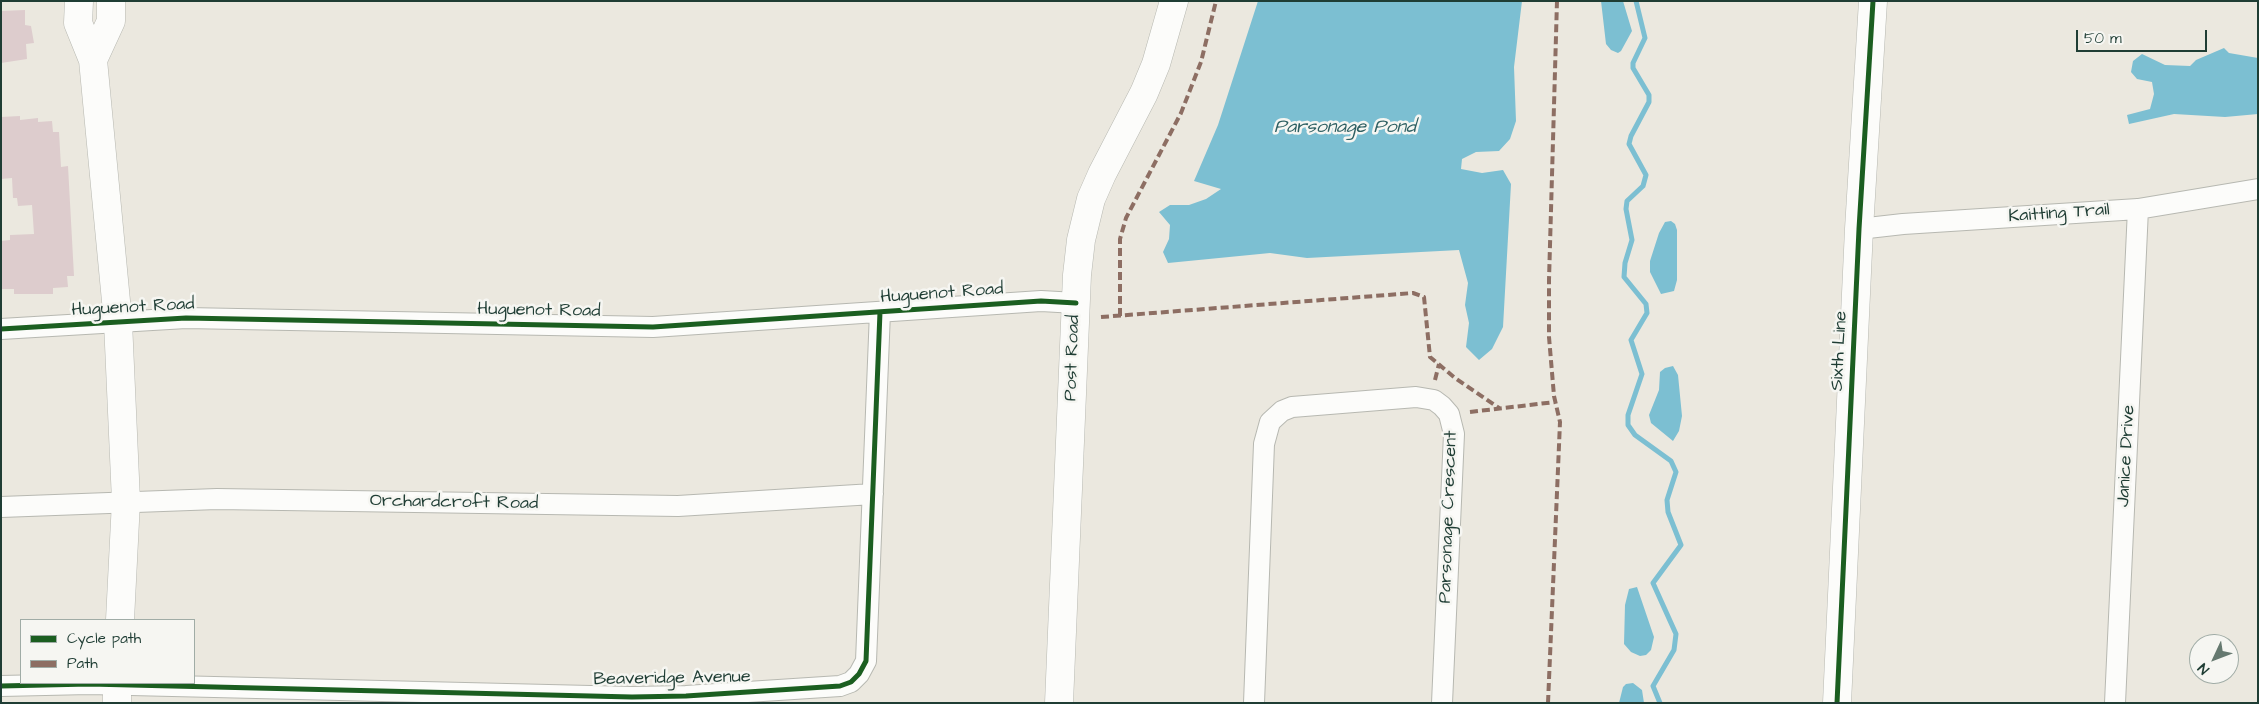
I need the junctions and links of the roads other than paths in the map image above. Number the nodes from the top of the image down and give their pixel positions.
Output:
1 (79, 1) edge
2 (111, 1) edge
3 (1174, 1) edge
4 (1873, 1) edge
5 (93, 60) junction
6 (2258, 188) edge
7 (2138, 209) junction
8 (1859, 229) junction
9 (1076, 303) junction
10 (880, 312) junction
11 (118, 322) junction
12 (1, 329) edge
13 (874, 494) junction
14 (126, 501) junction
15 (1, 507) edge
16 (120, 619) edge
17 (1, 686) edge
18 (117, 690) edge
19 (1059, 703) edge
20 (1254, 703) edge
21 (1442, 703) edge
22 (1837, 703) edge
23 (2116, 703) edge

1 - 5 street
2 - 5 street
3 - 9 street, Post Road
4 - 8 street, Sixth Line
5 - 11 street
6 - 7 street, Kaitting Trail
7 - 8 street, Kaitting Trail
7 - 23 street, Janice Drive
8 - 22 street, Sixth Line
9 - 10 street, Huguenot Road
9 - 19 street, Post Road
10 - 11 street, Huguenot Road
10 - 13 street, Beaveridge Avenue
11 - 12 street, Huguenot Road
11 - 14 street
13 - 14 street, Orchardcroft Road
13 - 18 street, Beaveridge Avenue
14 - 15 street, Orchardcroft Road
14 - 16 street
17 - 18 street, Beaveridge Avenue
20 - 21 street, Parsonage Crescent

